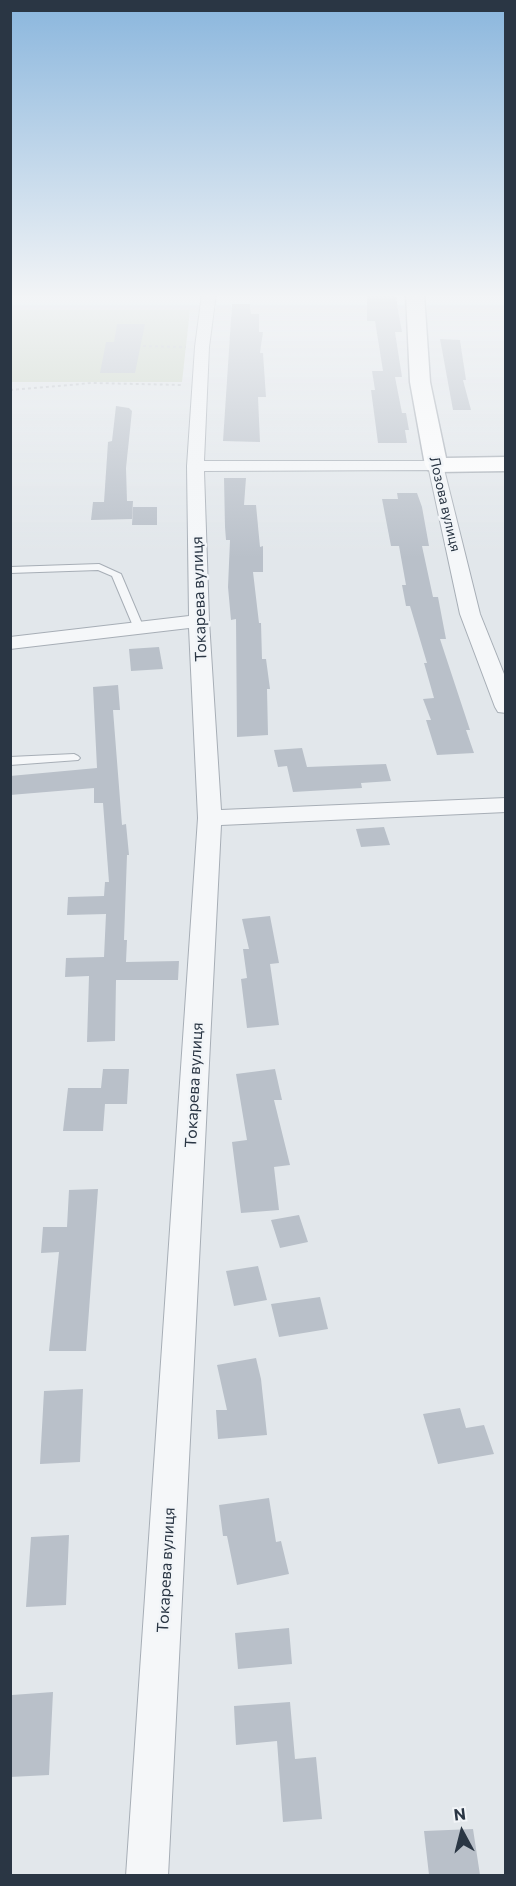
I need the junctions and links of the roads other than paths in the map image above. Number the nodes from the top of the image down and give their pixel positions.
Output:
1 (201, 382) edge
2 (420, 382) edge
3 (506, 464) edge
4 (436, 465) junction
5 (195, 466) junction
6 (10, 570) edge
7 (199, 621) junction
8 (138, 626) junction
9 (10, 643) edge
10 (506, 707) edge
11 (74, 758) dead end
12 (10, 761) edge
13 (506, 805) edge
14 (210, 818) junction
15 (147, 1875) edge

1 - 5 street, Токарева вулиця
2 - 4 main road, Лозова вулиця
3 - 4 main road
4 - 5 street
4 - 10 street, Лозова вулиця
5 - 7 street, Токарева вулиця
6 - 8 lane
7 - 8 street
7 - 14 street, Токарева вулиця
8 - 9 street
11 - 12 lane
13 - 14 street
14 - 15 street, Токарева вулиця

